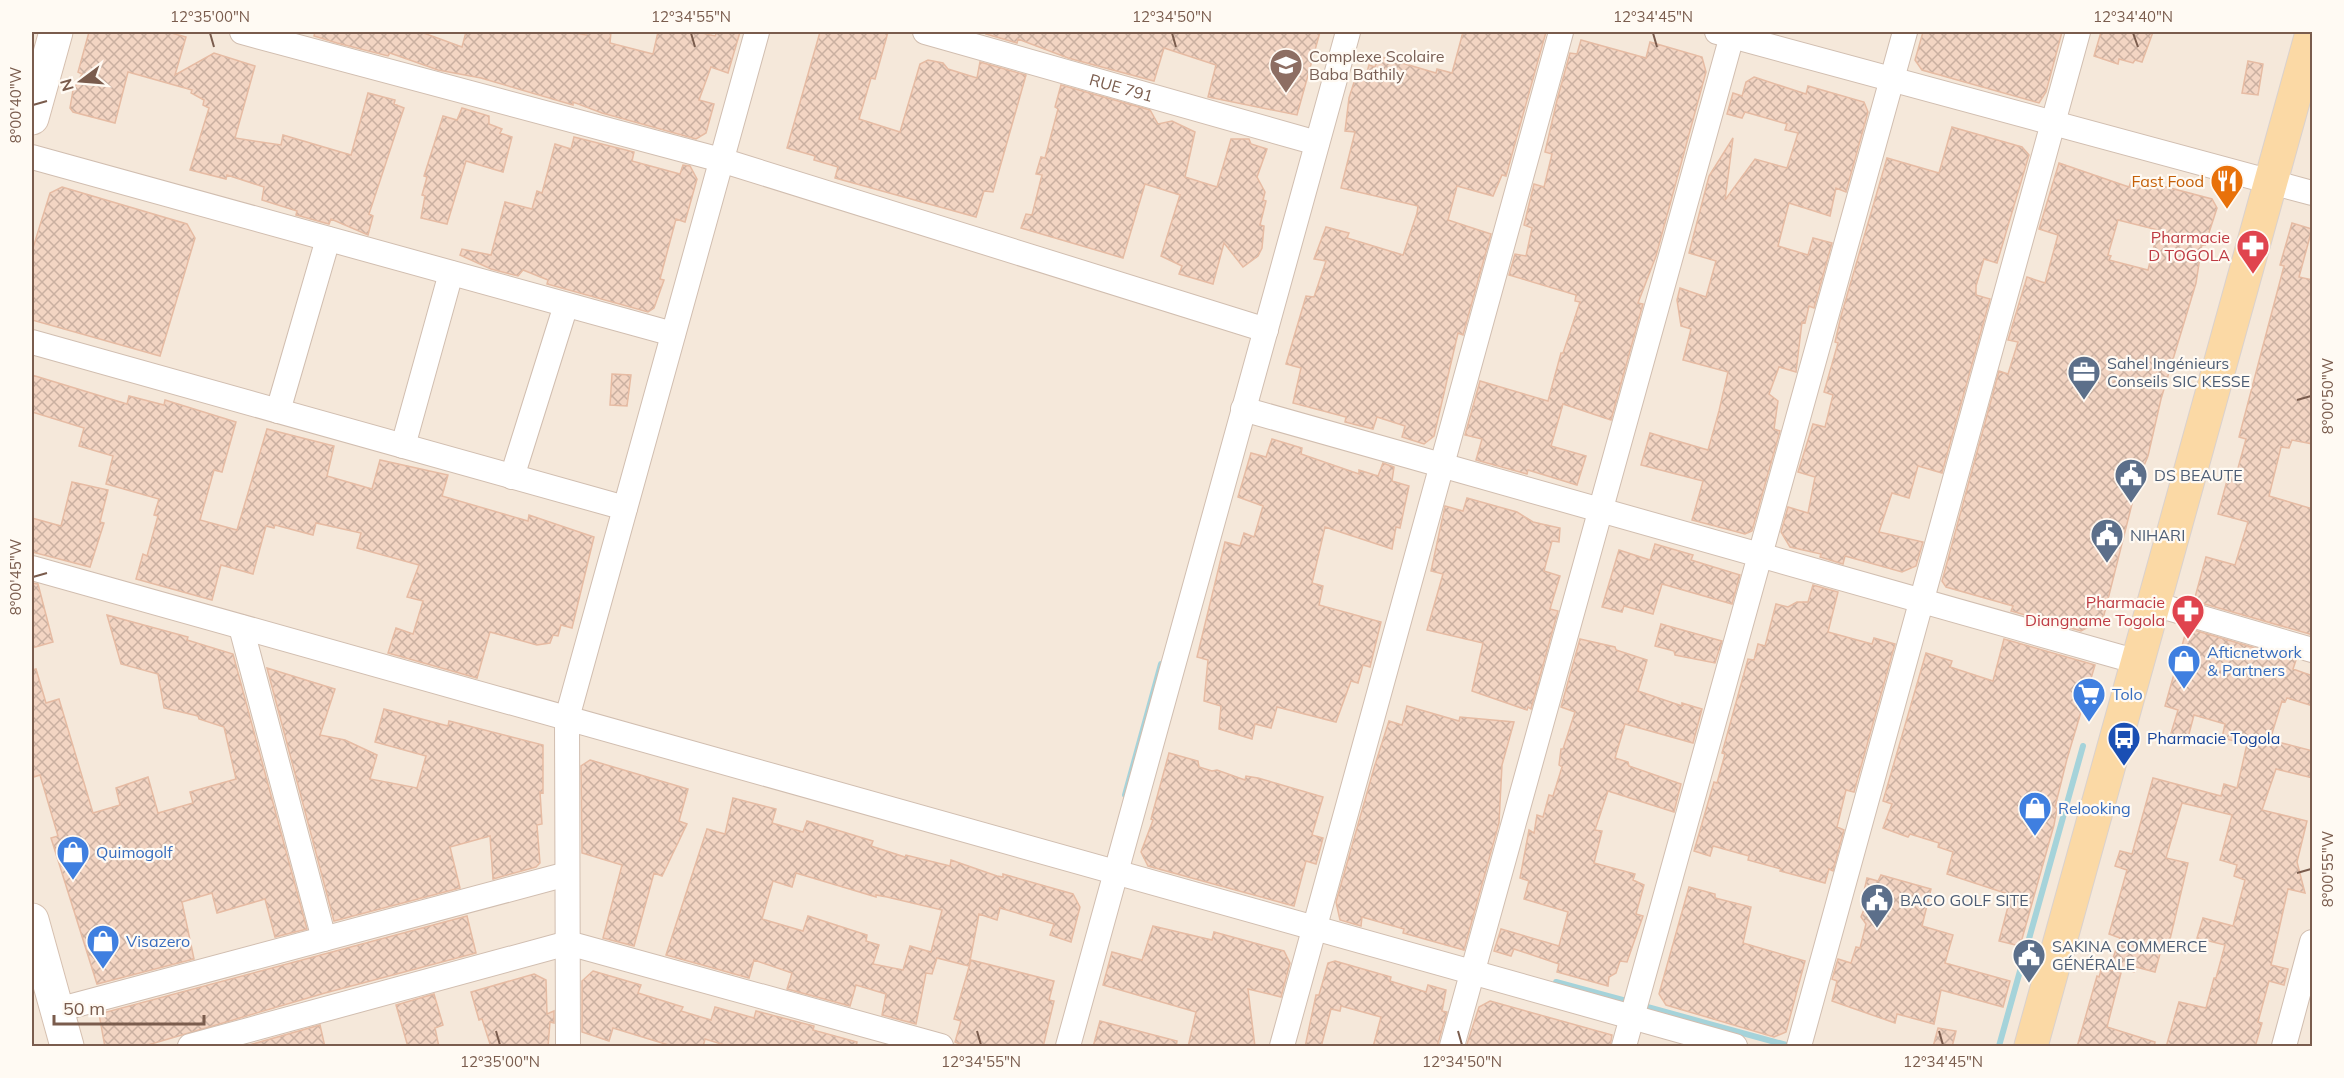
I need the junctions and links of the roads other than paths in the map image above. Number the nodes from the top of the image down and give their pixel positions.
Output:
1 (56, 32) edge
2 (242, 32) edge
3 (757, 32) edge
4 (925, 32) edge
5 (1348, 32) edge
6 (1561, 32) edge
7 (1905, 32) edge
8 (2078, 32) edge
9 (1727, 33) edge
10 (2313, 33) edge
11 (1892, 79) junction
12 (32, 118) edge
13 (2053, 123) junction
14 (1317, 143) junction
15 (32, 157) edge
16 (721, 160) junction
17 (2271, 182) junction
18 (2313, 193) edge
19 (328, 239) junction
20 (451, 273) junction
21 (566, 304) junction
22 (1266, 330) junction
23 (673, 334) junction
24 (32, 342) edge
25 (1243, 409) junction
26 (278, 411) junction
27 (404, 446) junction
28 (1442, 465) junction
29 (512, 477) junction
30 (625, 508) junction
31 (1600, 510) junction
32 (1760, 555) junction
33 (32, 568) edge
34 (1922, 601) junction
35 (2154, 604) junction
36 (242, 627) junction
37 (2313, 650) edge
38 (2138, 662) junction
39 (567, 718) junction
40 (1116, 872) junction
41 (567, 874) junction
42 (32, 920) edge
43 (1314, 928) junction
44 (324, 939) junction
45 (2313, 942) edge
46 (568, 943) junction
47 (1472, 973) junction
48 (57, 1010) junction
49 (1632, 1018) junction
50 (67, 1047) edge
51 (190, 1047) edge
52 (568, 1047) edge
53 (941, 1047) edge
54 (1068, 1047) edge
55 (1282, 1047) edge
56 (1452, 1047) edge
57 (1624, 1047) edge
58 (1735, 1047) edge
59 (1799, 1047) edge
60 (2031, 1047) edge
61 (2284, 1047) edge

1 - 12 street
2 - 16 street
3 - 16 street
4 - 14 street, RUE 791
5 - 14 street
6 - 28 street
7 - 11 street
8 - 13 street
9 - 11 street
9 - 31 street
10 - 17 main road
11 - 13 street
11 - 32 street
13 - 17 street
13 - 34 street
14 - 22 street
15 - 19 street
16 - 22 street
16 - 23 street
17 - 18 street
17 - 35 main road
19 - 20 street
19 - 26 street
20 - 21 street
20 - 27 street
21 - 23 street
21 - 29 street
22 - 25 street
23 - 30 street
24 - 26 street
25 - 28 street
25 - 40 street
26 - 27 street
27 - 29 street
28 - 31 street
28 - 43 street
29 - 30 street
30 - 39 street
31 - 32 street
31 - 47 street
32 - 34 street
32 - 49 street
33 - 36 street
34 - 38 street
34 - 59 street
35 - 37 street
35 - 38 main road
36 - 39 street
36 - 44 street
38 - 60 main road
39 - 40 street
39 - 41 street
40 - 43 street
40 - 54 street
41 - 44 street
41 - 46 street
42 - 48 street
43 - 47 street
43 - 55 street
44 - 48 street
45 - 61 street
46 - 51 street
46 - 52 street
46 - 53 street
47 - 49 street
47 - 56 street
48 - 50 street
49 - 57 street
49 - 58 street

